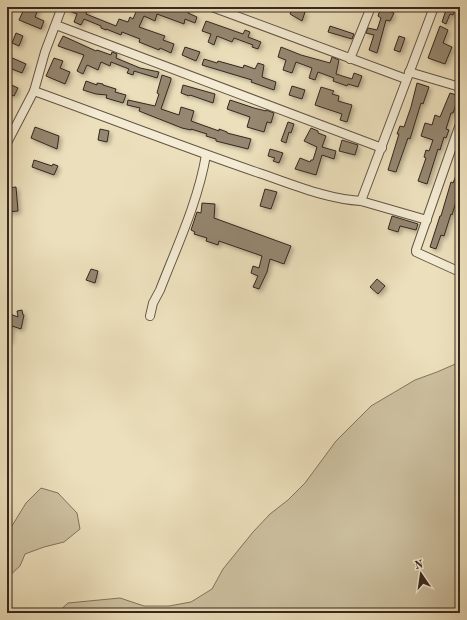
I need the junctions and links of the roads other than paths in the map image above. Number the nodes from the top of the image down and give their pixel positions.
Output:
1 (62, 7) edge
2 (212, 7) edge
3 (371, 7) edge
4 (434, 7) edge
5 (56, 25) junction
6 (350, 58) junction
7 (408, 75) junction
8 (460, 87) edge
9 (34, 91) junction
10 (460, 124) edge
11 (7, 143) edge
12 (382, 148) junction
13 (206, 155) junction
14 (361, 201) junction
15 (427, 220) junction
16 (460, 272) edge
17 (150, 316) dead end

1 - 5 street
2 - 6 street
3 - 6 street
4 - 7 street
5 - 9 street
5 - 12 street
6 - 7 street
7 - 8 street
7 - 12 street
9 - 11 street
9 - 13 street
10 - 15 street
12 - 14 street
13 - 14 street
13 - 17 street
14 - 15 street
15 - 16 street

